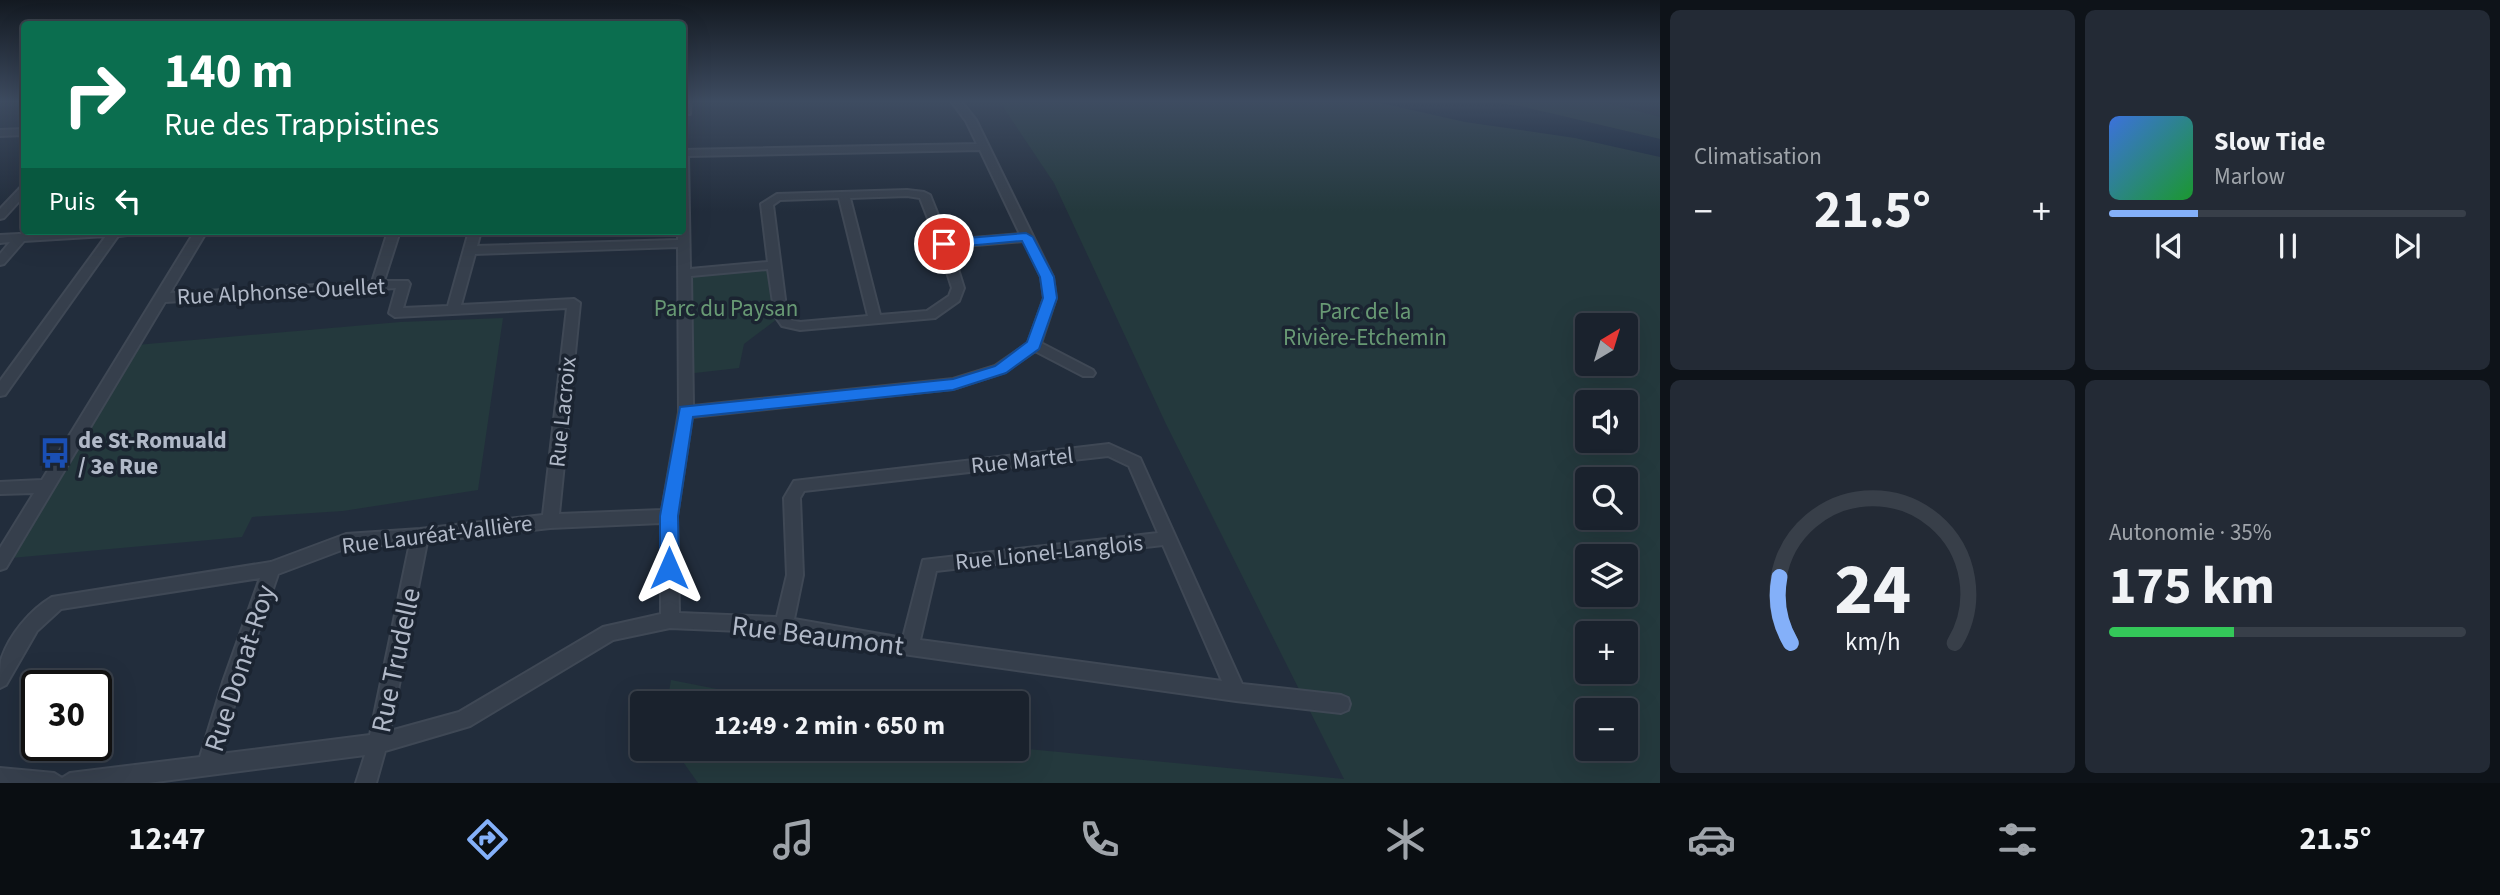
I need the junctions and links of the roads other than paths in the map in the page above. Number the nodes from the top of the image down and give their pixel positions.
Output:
1 (979, 138) edge
2 (984, 147) junction
3 (686, 153) edge
4 (21, 193) edge
5 (844, 196) junction
6 (0, 216) edge
7 (68, 235) edge
8 (113, 235) edge
9 (198, 235) edge
10 (393, 235) edge
11 (474, 235) edge
12 (682, 235) edge
13 (1026, 237) junction
14 (20, 238) junction
15 (0, 239) edge
16 (682, 243) junction
17 (944, 244) junction
18 (472, 250) junction
19 (0, 261) edge
20 (774, 265) junction
21 (686, 273) junction
22 (377, 285) junction
23 (159, 298) junction
24 (574, 303) joint
25 (454, 308) junction
26 (875, 319) junction
27 (1034, 345) junction
28 (1088, 373) dead end
29 (0, 391) edge
30 (686, 412) junction
31 (48, 486) junction
32 (0, 488) edge
33 (669, 516) junction
34 (550, 521) junction
35 (421, 536) junction
36 (1169, 538) junction
37 (0, 563) edge
38 (271, 569) junction
39 (670, 620) junction
40 (784, 625) junction
41 (910, 647) junction
42 (0, 679) edge
43 (1236, 692) junction
44 (1341, 704) dead end
45 (378, 744) junction
46 (207, 766) junction
47 (0, 778) edge
48 (54, 783) edge
49 (70, 783) edge
50 (366, 783) edge

1 - 2 street
2 - 3 street
2 - 13 street
4 - 6 street
5 - 17 street
5 - 20 street
5 - 26 street
7 - 14 street
8 - 29 street
9 - 23 street
10 - 22 street
11 - 18 street
12 - 16 street
13 - 17 street
13 - 27 street
14 - 15 street
14 - 19 street
16 - 18 street
16 - 21 street
17 - 26 street
18 - 25 street
20 - 21 street
20 - 26 street
21 - 30 street
22 - 23 street, Rue Alphonse-Ouellet
22 - 25 street, Rue Alphonse-Ouellet
23 - 31 street
24 - 25 street, Rue Alphonse-Ouellet
24 - 34 street, Rue Lacroix
27 - 28 street
27 - 30 street
30 - 33 street
31 - 32 street
31 - 37 street
33 - 34 street, Rue Lauréat-Vallière
33 - 39 street
34 - 35 street, Rue Lauréat-Vallière
35 - 38 street, Rue Lauréat-Vallière
35 - 45 street, Rue Trudelle
36 - 40 street, Rue Martel
36 - 41 street, Rue Lionel-Langlois
36 - 43 street, Rue Martel
38 - 42 street, Rue Lauréat-Vallière
38 - 46 street, Rue Donat-Roy
39 - 40 street, Rue Beaumont
39 - 45 street, Rue Beaumont
40 - 41 street, Rue Beaumont
41 - 43 street, Rue Beaumont
43 - 44 street, Rue Beaumont
45 - 46 street, Rue Beaumont
45 - 50 street, Rue Trudelle
46 - 49 street, Rue Beaumont
47 - 48 street

